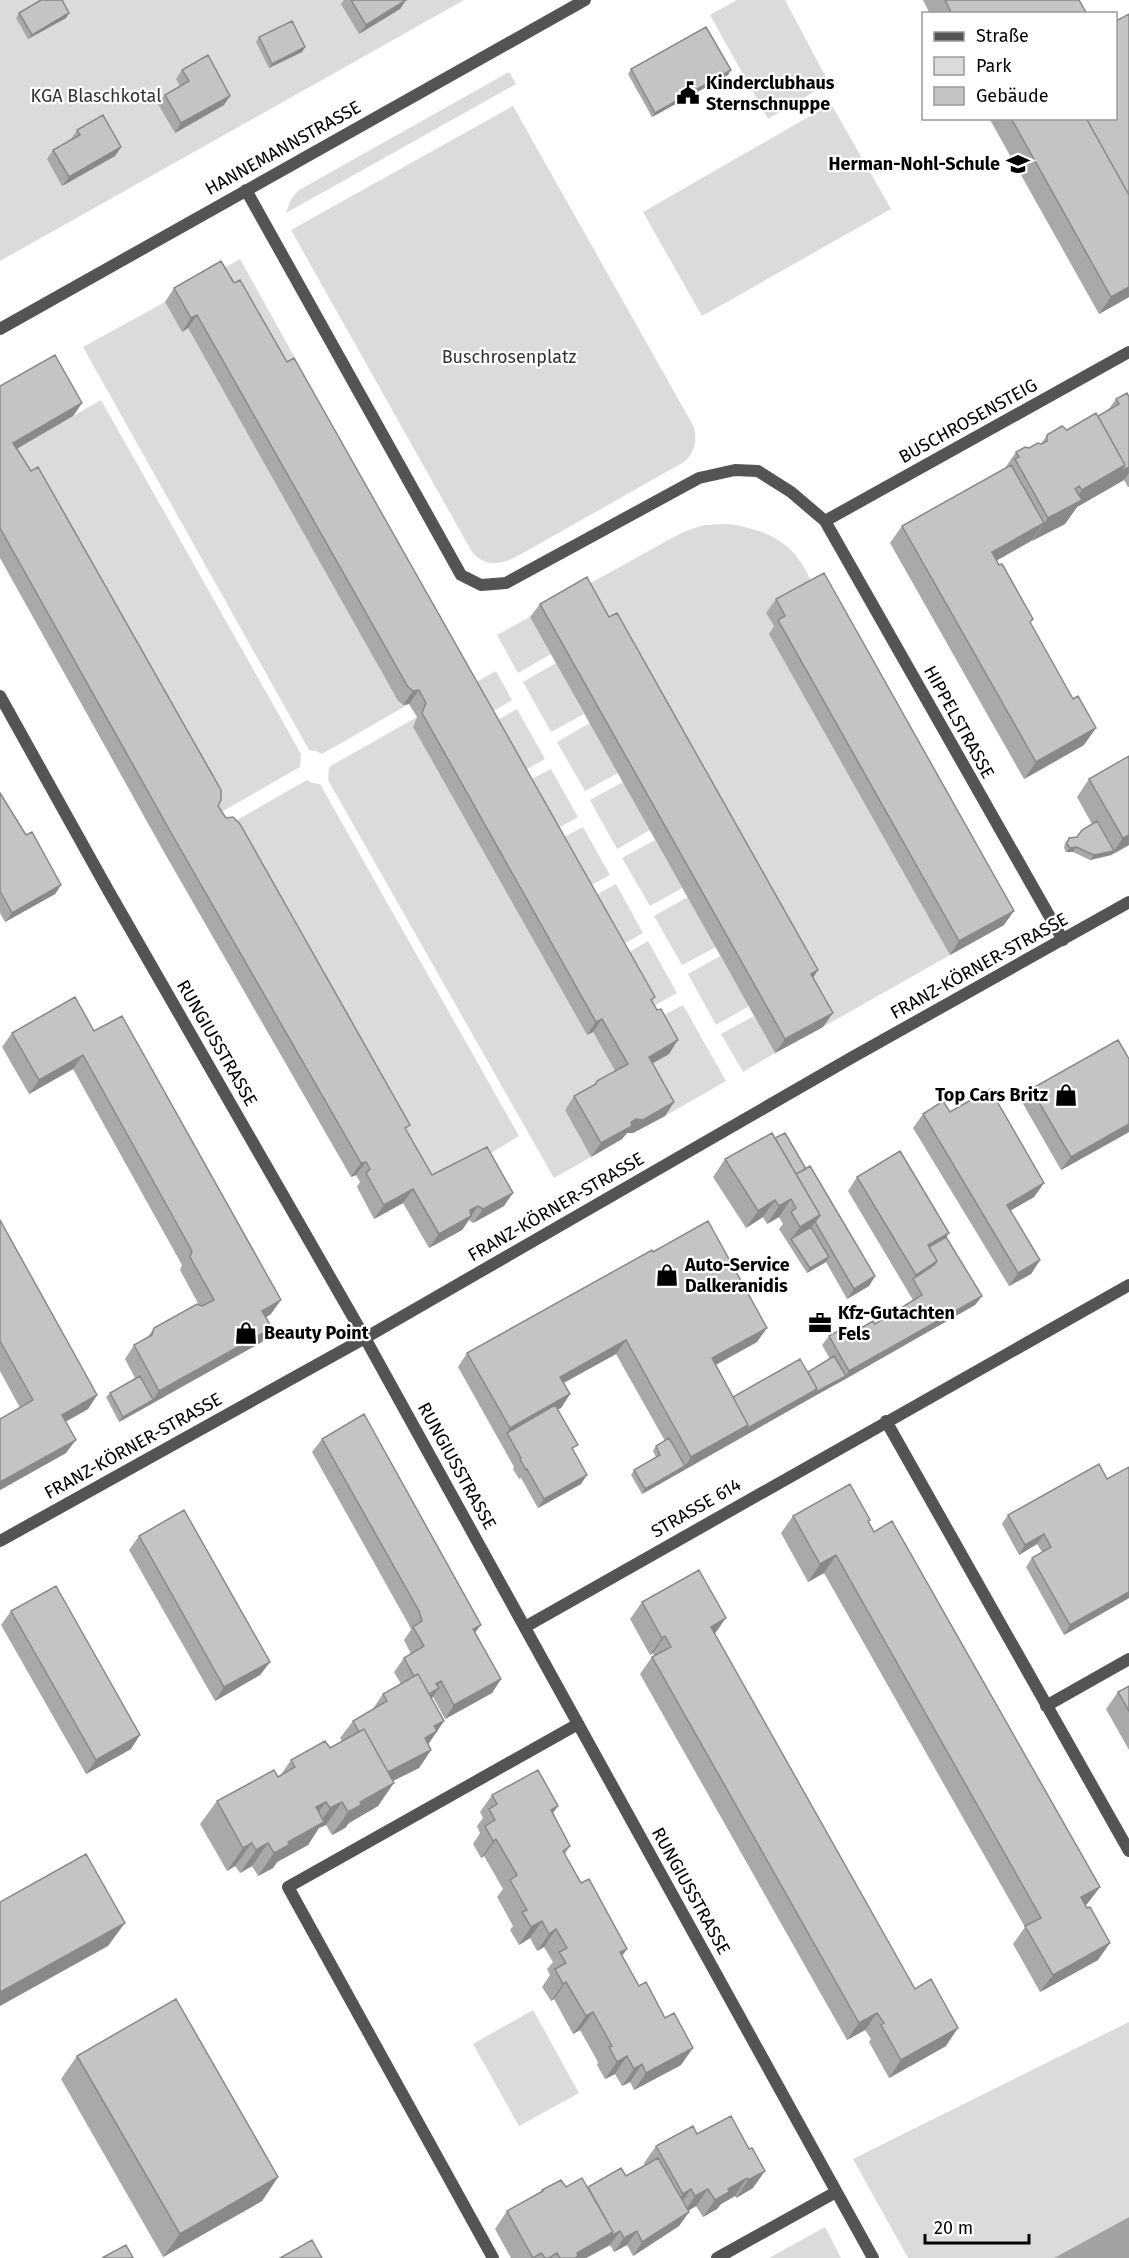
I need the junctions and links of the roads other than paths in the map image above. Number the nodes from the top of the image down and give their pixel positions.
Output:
1 (585, 0) edge
2 (246, 190) junction
3 (0, 328) edge
4 (1129, 352) edge
5 (825, 522) junction
6 (0, 696) edge
7 (1129, 902) edge
8 (1063, 940) junction
9 (1129, 1285) edge
10 (365, 1338) junction
11 (886, 1422) junction
12 (0, 1541) edge
13 (525, 1627) junction
14 (1129, 1659) edge
15 (1046, 1706) junction
16 (578, 1724) junction
17 (1129, 1851) edge
18 (836, 2192) junction
19 (493, 2258) edge
20 (717, 2258) edge
21 (873, 2258) edge

1 - 2 street, HANNEMANNSTRASSE
2 - 3 street, HANNEMANNSTRASSE
2 - 5 street
4 - 5 street, BUSCHROSENSTEIG
5 - 8 street, HIPPELSTRASSE
6 - 10 street, RUNGIUSSTRASSE
7 - 8 street, FRANZ-KÖRNER-STRASSE
8 - 10 street, FRANZ-KÖRNER-STRASSE
9 - 11 street, STRASSE 614
10 - 12 street, FRANZ-KÖRNER-STRASSE
10 - 13 street, RUNGIUSSTRASSE
11 - 13 street, STRASSE 614
11 - 15 street
13 - 16 street, RUNGIUSSTRASSE
14 - 15 street
15 - 17 street
16 - 18 street, RUNGIUSSTRASSE
16 - 19 street
18 - 20 street
18 - 21 street, RUNGIUSSTRASSE

